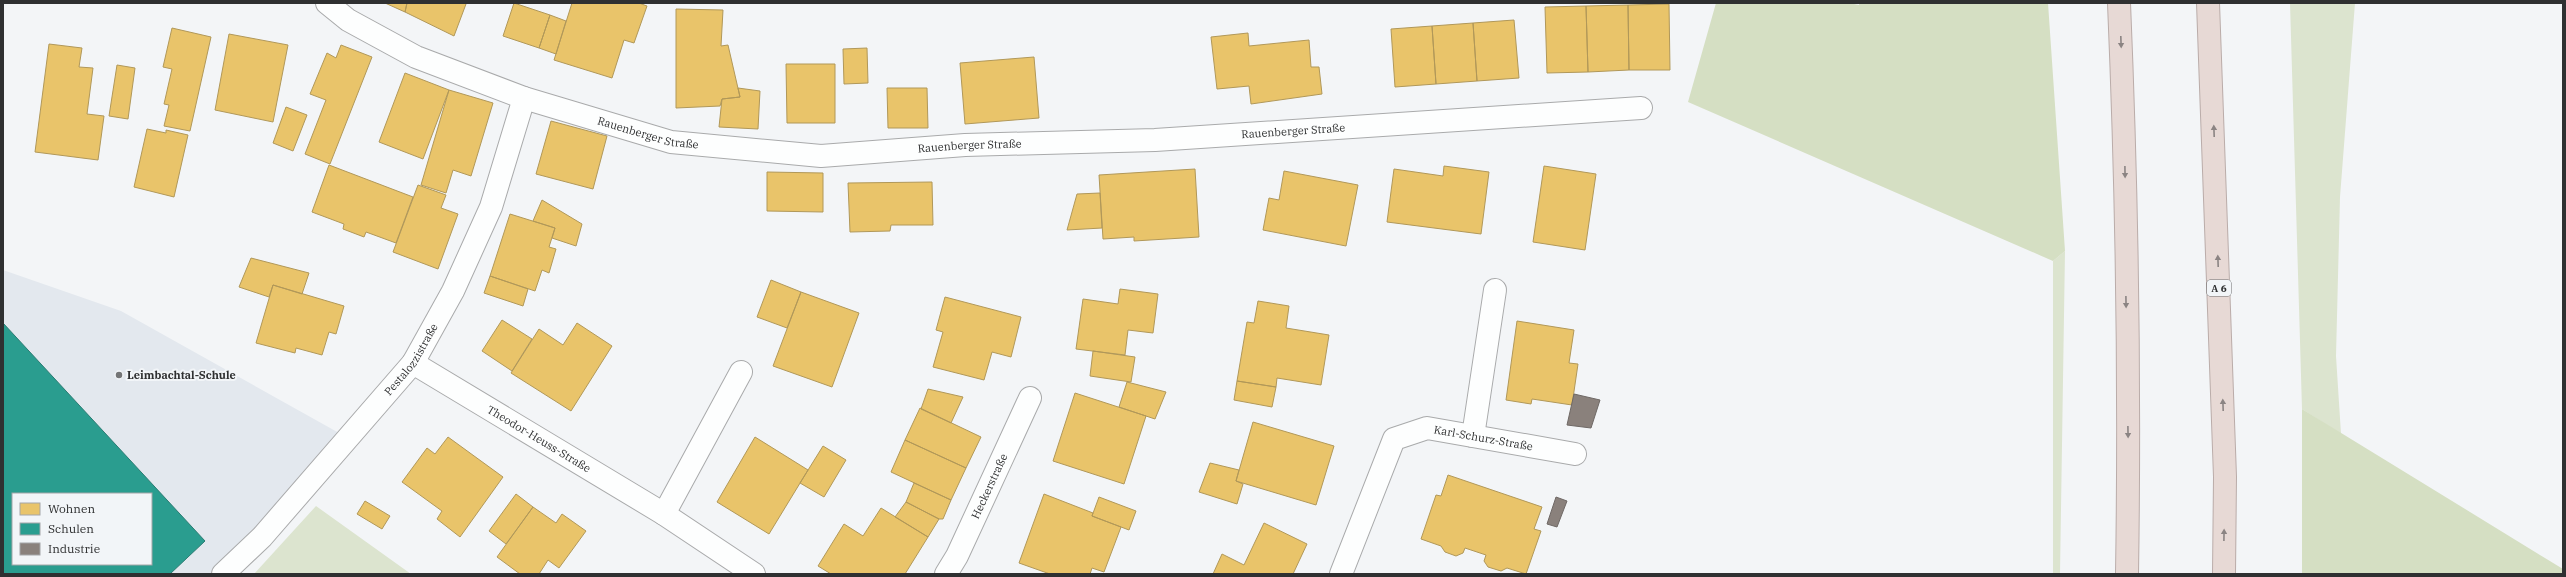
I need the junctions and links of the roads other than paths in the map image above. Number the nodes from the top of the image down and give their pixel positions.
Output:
1 (327, 3) edge
2 (2119, 3) edge
3 (2208, 3) edge
4 (524, 98) junction
5 (1641, 108) dead end
6 (1495, 290) dead end
7 (413, 363) junction
8 (741, 372) dead end
9 (1030, 398) dead end
10 (1473, 436) junction
11 (1575, 454) dead end
12 (664, 514) junction
13 (223, 574) edge
14 (754, 574) edge
15 (946, 574) edge
16 (1341, 574) edge
17 (2127, 574) edge
18 (2224, 574) edge

1 - 4 street, Rauenberger Straße
2 -> 17 highway
18 -> 3 highway, A 6
4 - 5 street, Rauenberger Straße
4 - 7 street, Pestalozzistraße
6 - 10 street
7 - 12 street, Theodor-Heuss-Straße
7 - 13 street, Pestalozzistraße
8 - 12 street
9 - 15 street, Heckerstraße
10 - 11 street, Karl-Schurz-Straße
10 - 16 street, Karl-Schurz-Straße
12 - 14 street, Theodor-Heuss-Straße

